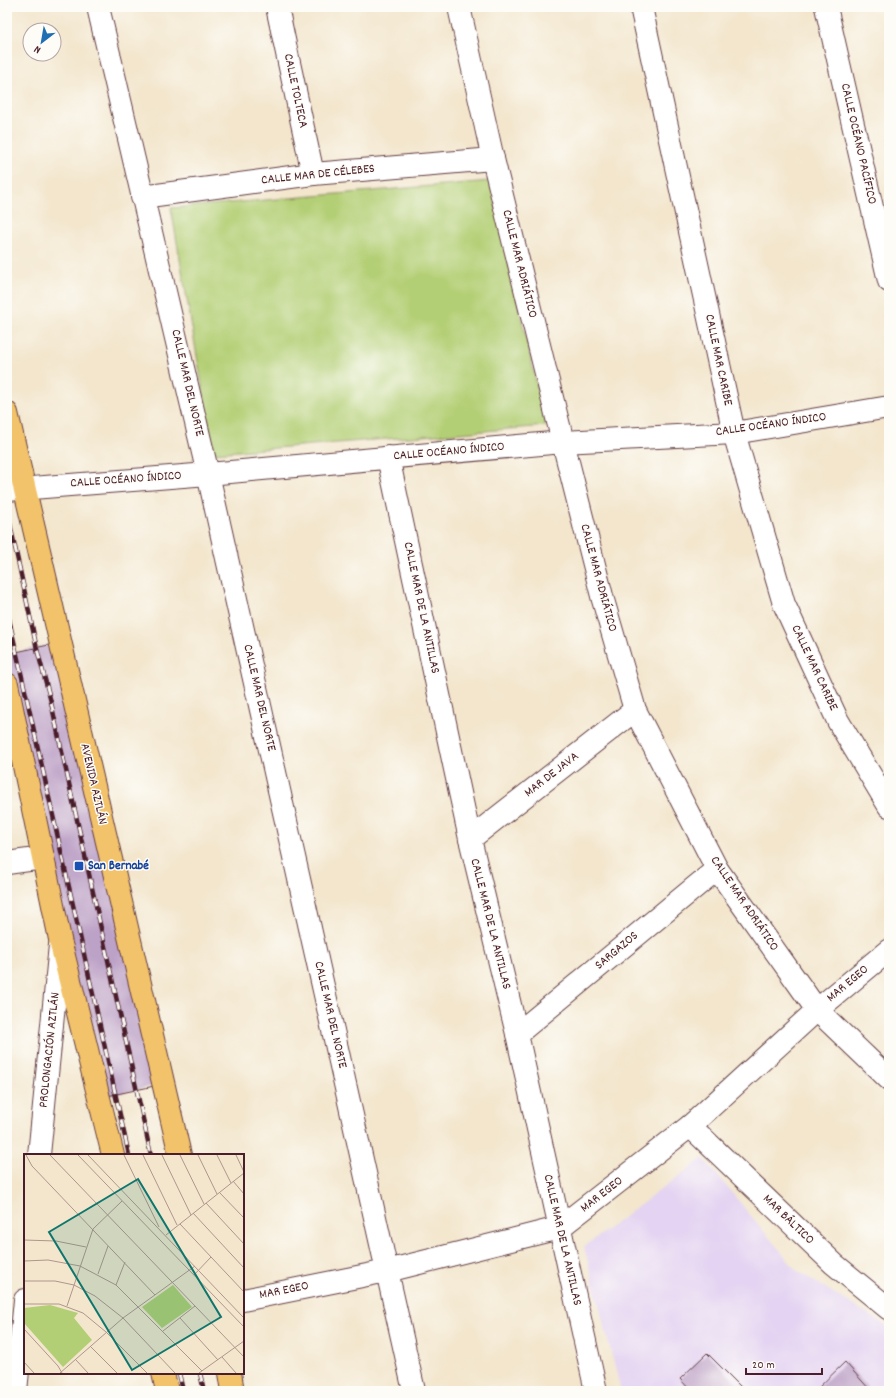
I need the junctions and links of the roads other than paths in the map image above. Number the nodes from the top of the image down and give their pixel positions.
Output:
1 (98, 7) edge
2 (277, 7) edge
3 (459, 7) edge
4 (641, 7) edge
5 (826, 7) edge
6 (494, 159) junction
7 (313, 174) junction
8 (142, 197) junction
9 (889, 281) edge
10 (889, 407) edge
11 (8, 423) edge
12 (734, 433) junction
13 (563, 442) junction
14 (388, 457) junction
15 (208, 474) junction
16 (16, 489) edge
17 (7, 684) edge
18 (635, 710) junction
19 (889, 806) edge
20 (470, 839) junction
21 (43, 858) junction
22 (7, 863) edge
23 (717, 869) junction
24 (60, 944) junction
25 (889, 950) edge
26 (817, 1010) junction
27 (517, 1034) junction
28 (889, 1079) edge
29 (690, 1126) junction
30 (39, 1154) edge
31 (113, 1154) edge
32 (180, 1154) edge
33 (559, 1228) junction
34 (387, 1271) junction
35 (244, 1300) edge
36 (889, 1309) edge
37 (24, 1310) edge
38 (163, 1374) edge
39 (230, 1374) edge
40 (16, 1391) edge
41 (167, 1391) edge
42 (234, 1391) edge
43 (414, 1391) edge
44 (596, 1391) edge

1 - 8 street, CALLE MAR DEL NORTE
2 - 7 street, CALLE TOLTECA
3 - 6 street, CALLE MAR ADRIÁTICO
4 - 12 street, CALLE MAR CARIBE
5 - 9 street, CALLE OCÉANO PACÍFICO
6 - 7 street, CALLE MAR DE CÉLEBES
6 - 13 street, CALLE MAR ADRIÁTICO
7 - 8 street, CALLE MAR DE CÉLEBES
8 - 15 street, CALLE MAR DEL NORTE
10 - 12 street, CALLE OCÉANO ÍNDICO
11 - 16 main road, AVENIDA AZTLÁN
12 - 13 street, CALLE OCÉANO ÍNDICO
12 - 19 street, CALLE MAR CARIBE
13 - 14 street, CALLE OCÉANO ÍNDICO
13 - 18 street, CALLE MAR ADRIÁTICO
14 - 15 street, CALLE OCÉANO ÍNDICO
14 - 20 street, CALLE MAR DE LA ANTILLAS
15 - 16 street, CALLE OCÉANO ÍNDICO
15 - 34 street, CALLE MAR DEL NORTE
16 - 32 main road, AVENIDA AZTLÁN
17 - 21 main road
18 - 20 street, MAR DE JAVA
18 - 23 street, CALLE MAR ADRIÁTICO
20 - 27 street, CALLE MAR DE LA ANTILLAS
21 - 22 street
21 - 24 main road
23 - 26 street, CALLE MAR ADRIÁTICO
23 - 27 street, SARGAZOS
24 - 30 street, PROLONGACIÓN AZTLÁN
24 - 31 main road
25 - 26 street, MAR EGEO
26 - 28 street, CALLE MAR ADRIÁTICO
26 - 29 street, MAR EGEO
27 - 33 street, CALLE MAR DE LA ANTILLAS
29 - 33 street, MAR EGEO
29 - 36 street, MAR BÁLTICO
33 - 34 street, MAR EGEO
33 - 44 street, CALLE MAR DE LA ANTILLAS
34 - 35 street, MAR EGEO
34 - 43 street, CALLE MAR DEL NORTE
37 - 40 street
38 - 41 main road
39 - 42 main road

